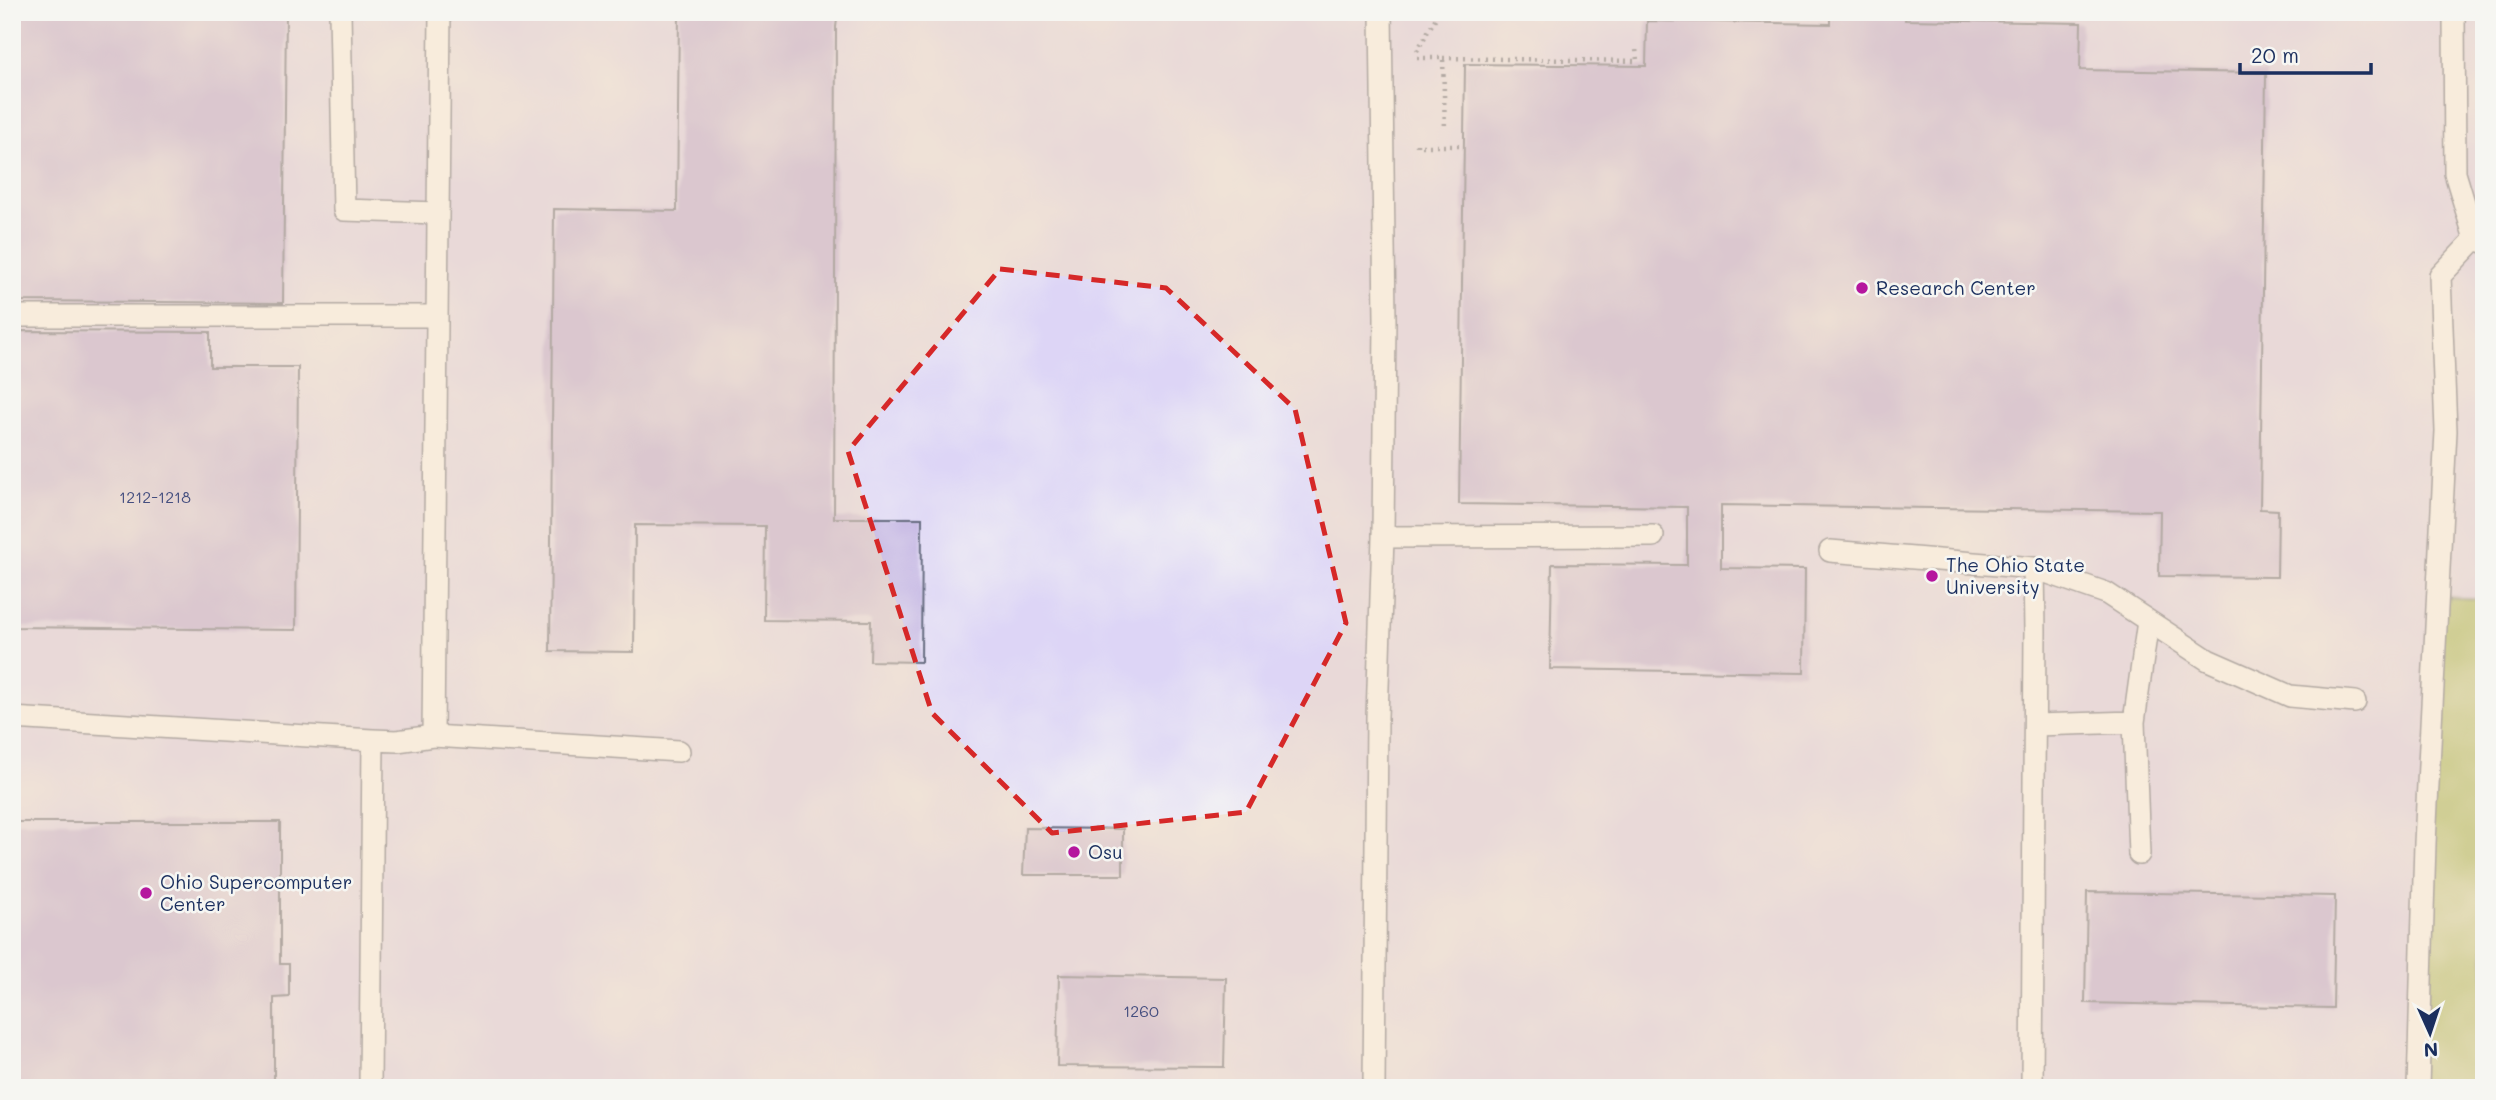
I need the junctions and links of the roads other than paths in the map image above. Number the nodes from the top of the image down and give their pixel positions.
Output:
1 (340, 12) edge
2 (440, 12) edge
3 (1381, 12) edge
4 (2454, 12) edge
5 (438, 213) junction
6 (2479, 241) edge
7 (12, 316) edge
8 (437, 316) junction
9 (1653, 536) dead end
10 (1383, 537) junction
11 (1830, 551) dead end
12 (2034, 568) junction
13 (2148, 621) junction
14 (2355, 702) dead end
15 (12, 718) edge
16 (2134, 722) junction
17 (2035, 725) junction
18 (433, 736) junction
19 (373, 740) junction
20 (679, 751) dead end
21 (2139, 854) dead end
22 (370, 1086) edge
23 (1374, 1088) edge
24 (2032, 1088) edge
25 (2418, 1088) edge

1 - 5 lane
2 - 5 lane
3 - 10 lane
4 - 6 lane
5 - 8 lane
6 - 25 lane
7 - 8 lane
8 - 18 lane
9 - 10 lane
10 - 23 lane
11 - 12 lane
12 - 13 lane
12 - 17 lane
13 - 14 lane
13 - 16 lane
15 - 19 lane
16 - 17 lane
16 - 21 lane
17 - 24 lane
18 - 19 lane
18 - 20 lane
19 - 22 lane

